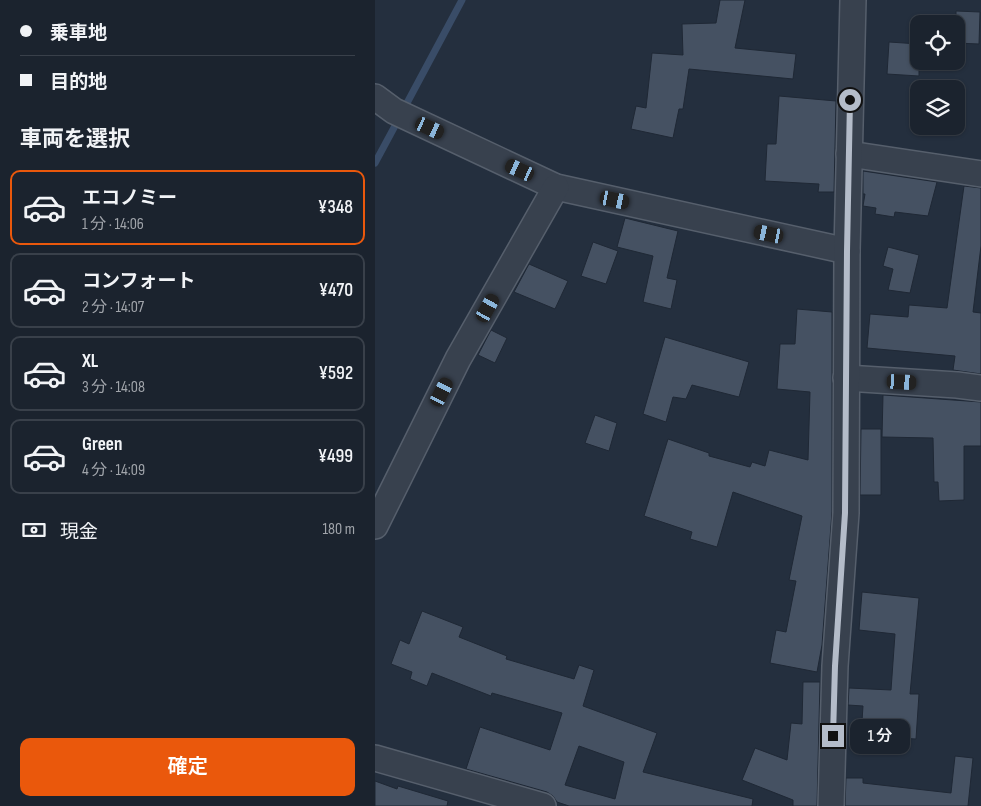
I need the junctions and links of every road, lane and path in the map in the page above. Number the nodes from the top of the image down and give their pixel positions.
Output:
1 (853, 0) edge
2 (375, 97) edge
3 (849, 154) junction
4 (981, 174) edge
5 (556, 187) junction
6 (847, 251) junction
7 (846, 378) junction
8 (981, 388) edge
9 (375, 526) edge
10 (375, 758) edge
11 (543, 806) edge
12 (831, 806) edge

1 - 3 street
2 - 5 street
3 - 4 street
3 - 6 street
5 - 6 street
5 - 9 street
6 - 7 street
7 - 8 street
7 - 12 street
10 - 11 street

